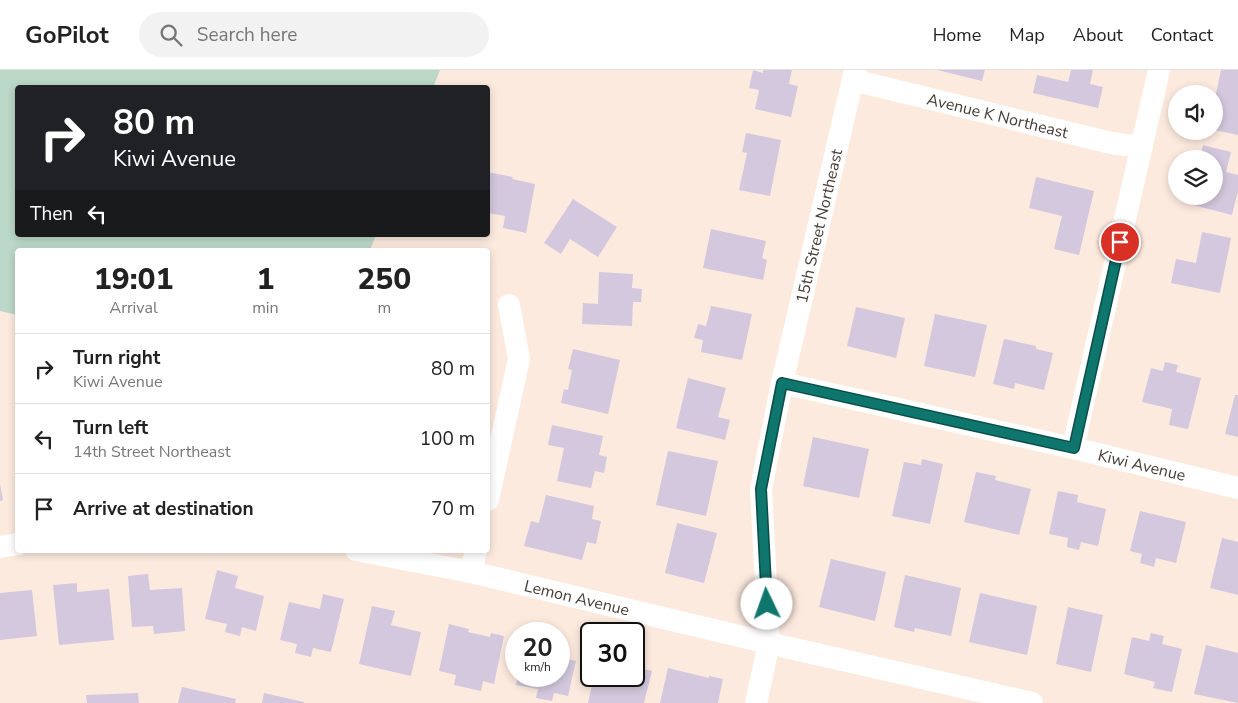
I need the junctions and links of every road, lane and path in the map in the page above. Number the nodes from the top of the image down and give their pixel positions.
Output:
1 (1159, 70) edge
2 (854, 75) edge
3 (1142, 148) junction
4 (510, 305) dead end
5 (782, 383) junction
6 (1074, 448) junction
7 (1238, 488) edge
8 (490, 491) edge
9 (15, 544) edge
10 (0, 547) edge
11 (372, 553) edge
12 (475, 553) edge
13 (471, 572) junction
14 (768, 643) junction
15 (756, 703) edge
16 (1032, 703) edge

1 - 3 street
2 - 3 street, Avenue K Northeast
2 - 5 street, 15th Street Northeast
3 - 6 street
4 - 8 street
5 - 6 street, Kiwi Avenue
5 - 14 street, 15th Street Northeast
6 - 7 street, Kiwi Avenue
9 - 10 street
11 - 13 street, Lemon Avenue
12 - 13 street
13 - 14 street, Lemon Avenue
14 - 15 street, 15th Street Northeast
14 - 16 street, Lemon Avenue

